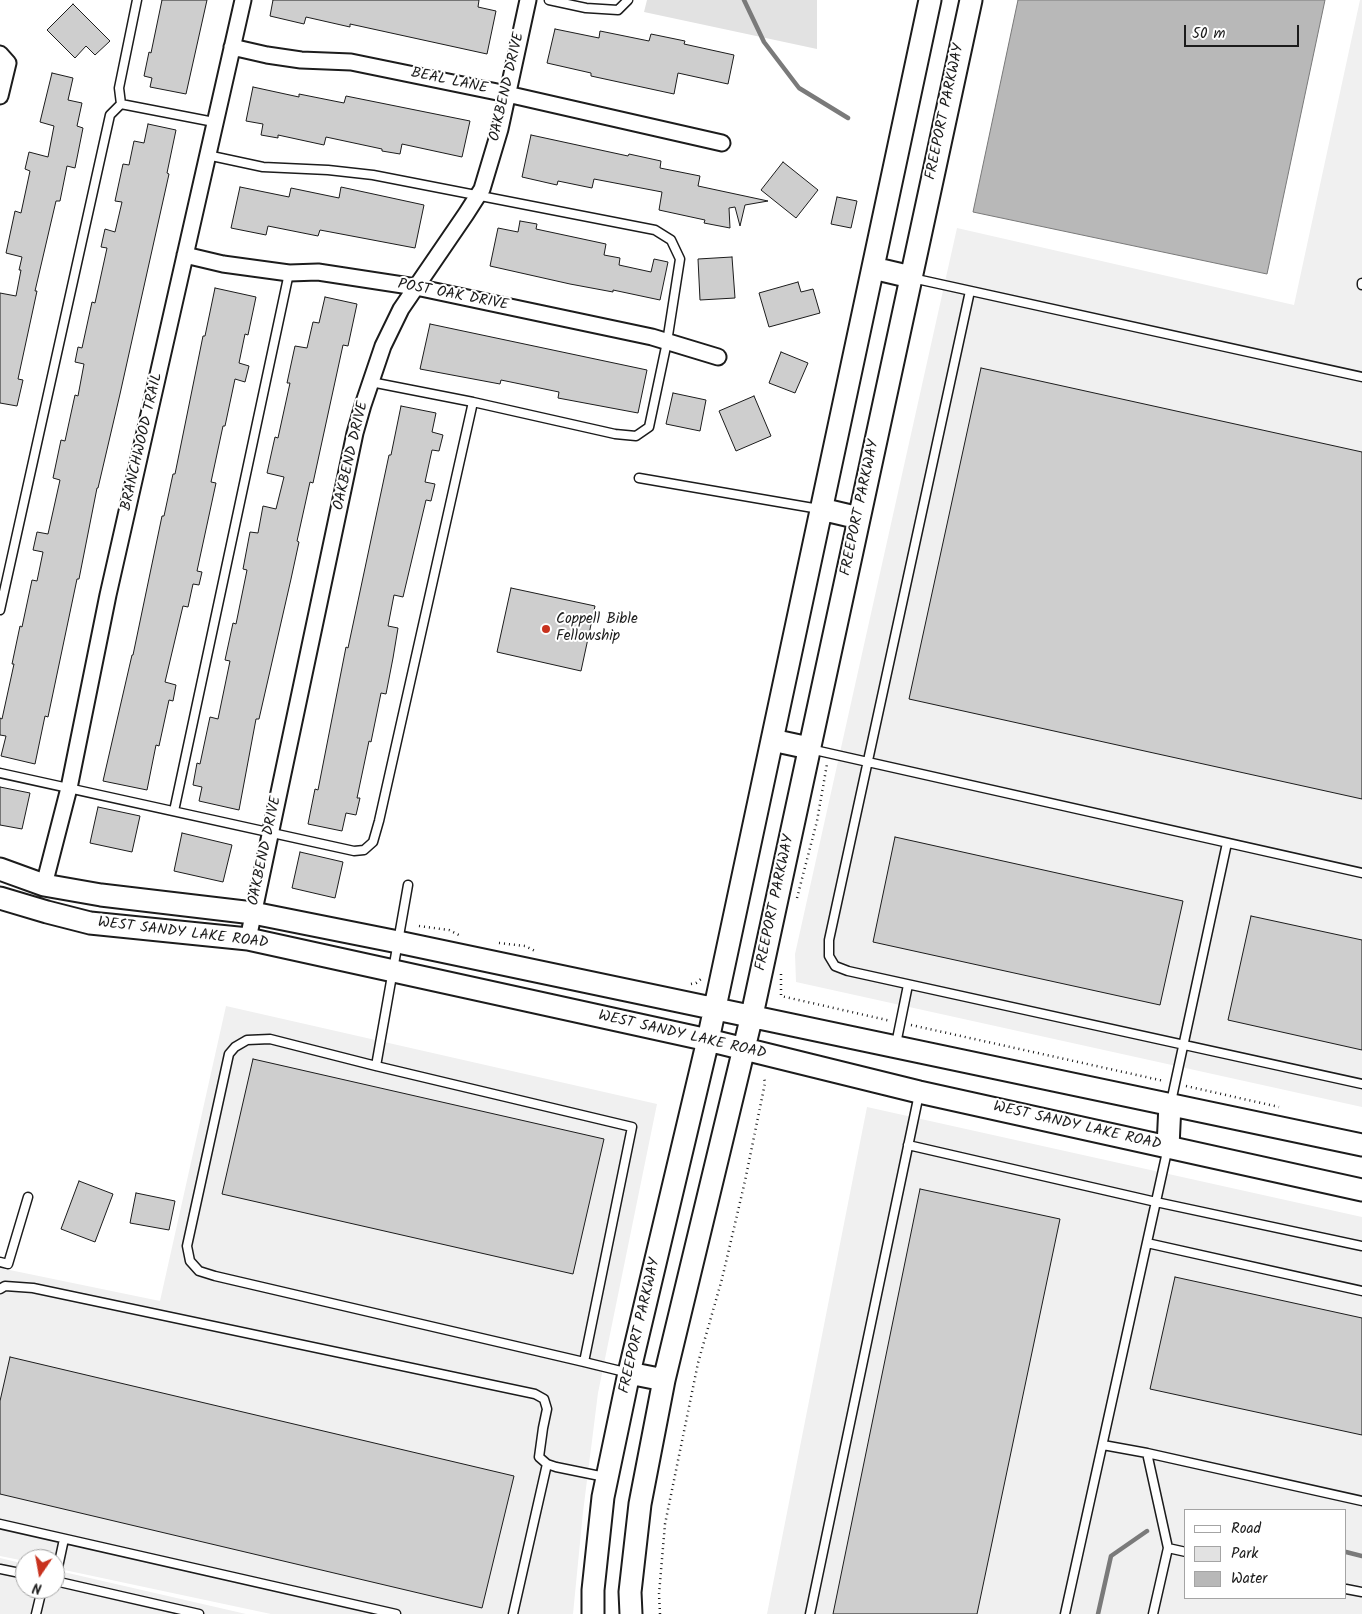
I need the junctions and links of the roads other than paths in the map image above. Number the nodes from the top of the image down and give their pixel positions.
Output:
1 (137, 0) edge
2 (243, 0) edge
3 (528, 0) edge
4 (549, 0) edge
5 (628, 0) edge
6 (930, 0) edge
7 (970, 0) edge
8 (232, 47) junction
9 (4, 59) edge
10 (508, 94) junction
11 (0, 96) edge
12 (121, 104) junction
13 (214, 122) junction
14 (722, 143) dead end
15 (207, 155) junction
16 (477, 196) junction
17 (185, 254) junction
18 (873, 268) junction
19 (289, 273) junction
20 (911, 277) junction
21 (416, 287) junction
22 (970, 290) junction
23 (667, 342) junction
24 (718, 357) dead end
25 (1362, 376) edge
26 (371, 382) junction
27 (473, 402) junction
28 (639, 478) dead end
29 (821, 509) junction
30 (859, 518) junction
31 (0, 610) edge
32 (772, 740) junction
33 (819, 751) junction
34 (867, 763) junction
35 (0, 772) edge
36 (69, 788) junction
37 (174, 811) junction
38 (270, 832) junction
39 (1227, 842) junction
40 (0, 869) edge
41 (1362, 872) edge
42 (408, 884) dead end
43 (44, 885) junction
44 (0, 898) edge
45 (253, 913) junction
46 (248, 939) junction
47 (398, 942) junction
48 (394, 971) junction
49 (908, 985) junction
50 (715, 1008) junction
51 (752, 1015) junction
52 (708, 1040) junction
53 (1183, 1045) junction
54 (896, 1046) junction
55 (744, 1049) junction
56 (376, 1066) junction
57 (1362, 1084) edge
58 (920, 1092) junction
59 (1172, 1094) junction
60 (908, 1145) junction
61 (1362, 1145) edge
62 (1168, 1147) junction
63 (1362, 1190) edge
64 (28, 1197) dead end
65 (1156, 1202) junction
66 (1147, 1243) junction
67 (1362, 1246) edge
68 (0, 1262) edge
69 (0, 1289) edge
70 (1362, 1291) edge
71 (584, 1362) junction
72 (629, 1373) junction
73 (664, 1380) junction
74 (1103, 1445) junction
75 (1148, 1453) junction
76 (548, 1464) junction
77 (607, 1478) junction
78 (1362, 1501) edge
79 (0, 1524) edge
80 (64, 1539) junction
81 (1168, 1548) junction
82 (62, 1549) edge
83 (1184, 1552) edge
84 (0, 1569) edge
85 (15, 1572) edge
86 (65, 1583) edge
87 (1347, 1589) edge
88 (1362, 1592) edge
89 (40, 1599) edge
90 (36, 1614) edge
91 (199, 1614) edge
92 (396, 1614) edge
93 (513, 1614) edge
94 (593, 1614) edge
95 (631, 1614) edge
96 (810, 1614) edge
97 (1065, 1614) edge
98 (1153, 1614) edge

1 - 12 lane
2 - 8 street, BRANCHWOOD TRAIL
3 - 10 street, OAKBEND DRIVE
4 - 5 lane
6 - 18 main road
7 - 20 main road, FREEPORT PARKWAY
8 - 10 street, BEAL LANE
8 - 13 street, BRANCHWOOD TRAIL
9 - 11 street
10 - 14 street, BEAL LANE
10 - 16 street, OAKBEND DRIVE
12 - 13 lane
12 - 31 lane
13 - 15 street, BRANCHWOOD TRAIL
15 - 16 lane
15 - 17 street, BRANCHWOOD TRAIL
16 - 21 street, OAKBEND DRIVE
16 - 23 lane
17 - 19 street, POST OAK DRIVE
17 - 36 street, BRANCHWOOD TRAIL
18 - 20 main road
18 - 29 main road
19 - 21 street, POST OAK DRIVE
19 - 37 lane
20 - 22 lane
20 - 30 main road, FREEPORT PARKWAY
21 - 23 street, POST OAK DRIVE
21 - 26 street, OAKBEND DRIVE
22 - 25 lane
22 - 34 lane
23 - 24 street, POST OAK DRIVE
23 - 27 lane
26 - 27 lane
26 - 38 street, OAKBEND DRIVE
27 - 38 lane
28 - 29 lane
29 - 30 main road
29 - 32 main road
30 - 33 main road, FREEPORT PARKWAY
32 - 33 main road
32 - 50 main road
33 - 34 lane
33 - 51 main road, FREEPORT PARKWAY
34 - 39 lane
34 - 49 lane
35 - 36 lane
36 - 37 lane
36 - 43 street, BRANCHWOOD TRAIL
37 - 38 lane
38 - 45 street, OAKBEND DRIVE
39 - 41 lane
39 - 53 lane
40 - 43 main road, WEST SANDY LAKE ROAD
42 - 47 lane
43 - 45 main road, WEST SANDY LAKE ROAD
44 - 46 main road, WEST SANDY LAKE ROAD
45 - 46 street, OAKBEND DRIVE
45 - 47 main road, WEST SANDY LAKE ROAD
46 - 48 main road, WEST SANDY LAKE ROAD
47 - 48 lane
47 - 50 main road, WEST SANDY LAKE ROAD
48 - 52 main road, WEST SANDY LAKE ROAD
48 - 56 lane
49 - 53 lane
49 - 54 lane
50 - 51 main road, WEST SANDY LAKE ROAD
50 - 52 main road, FREEPORT PARKWAY
51 - 54 main road, WEST SANDY LAKE ROAD
51 - 55 main road, FREEPORT PARKWAY
52 - 55 main road, WEST SANDY LAKE ROAD
52 - 72 main road, FREEPORT PARKWAY
53 - 57 lane
53 - 59 lane
54 - 59 main road, WEST SANDY LAKE ROAD
55 - 58 main road, WEST SANDY LAKE ROAD
55 - 73 main road
56 - 71 lane
56 - 71 lane
58 - 60 lane
58 - 62 main road, WEST SANDY LAKE ROAD
59 - 61 main road, WEST SANDY LAKE ROAD
59 - 62 main road
60 - 65 lane
60 - 96 lane
62 - 63 main road, WEST SANDY LAKE ROAD
62 - 65 lane
64 - 68 lane
65 - 66 lane
65 - 67 lane
66 - 70 lane
66 - 74 lane
69 - 76 lane
71 - 72 lane
72 - 73 main road
72 - 77 main road, FREEPORT PARKWAY
73 - 95 main road
74 - 75 lane
74 - 97 lane
75 - 78 lane
75 - 81 lane
76 - 77 lane
76 - 93 lane
77 - 94 main road, FREEPORT PARKWAY
79 - 80 lane
80 - 82 lane
80 - 92 lane
81 - 83 lane
81 - 98 lane
84 - 85 lane
86 - 91 lane
87 - 88 lane
89 - 90 lane

